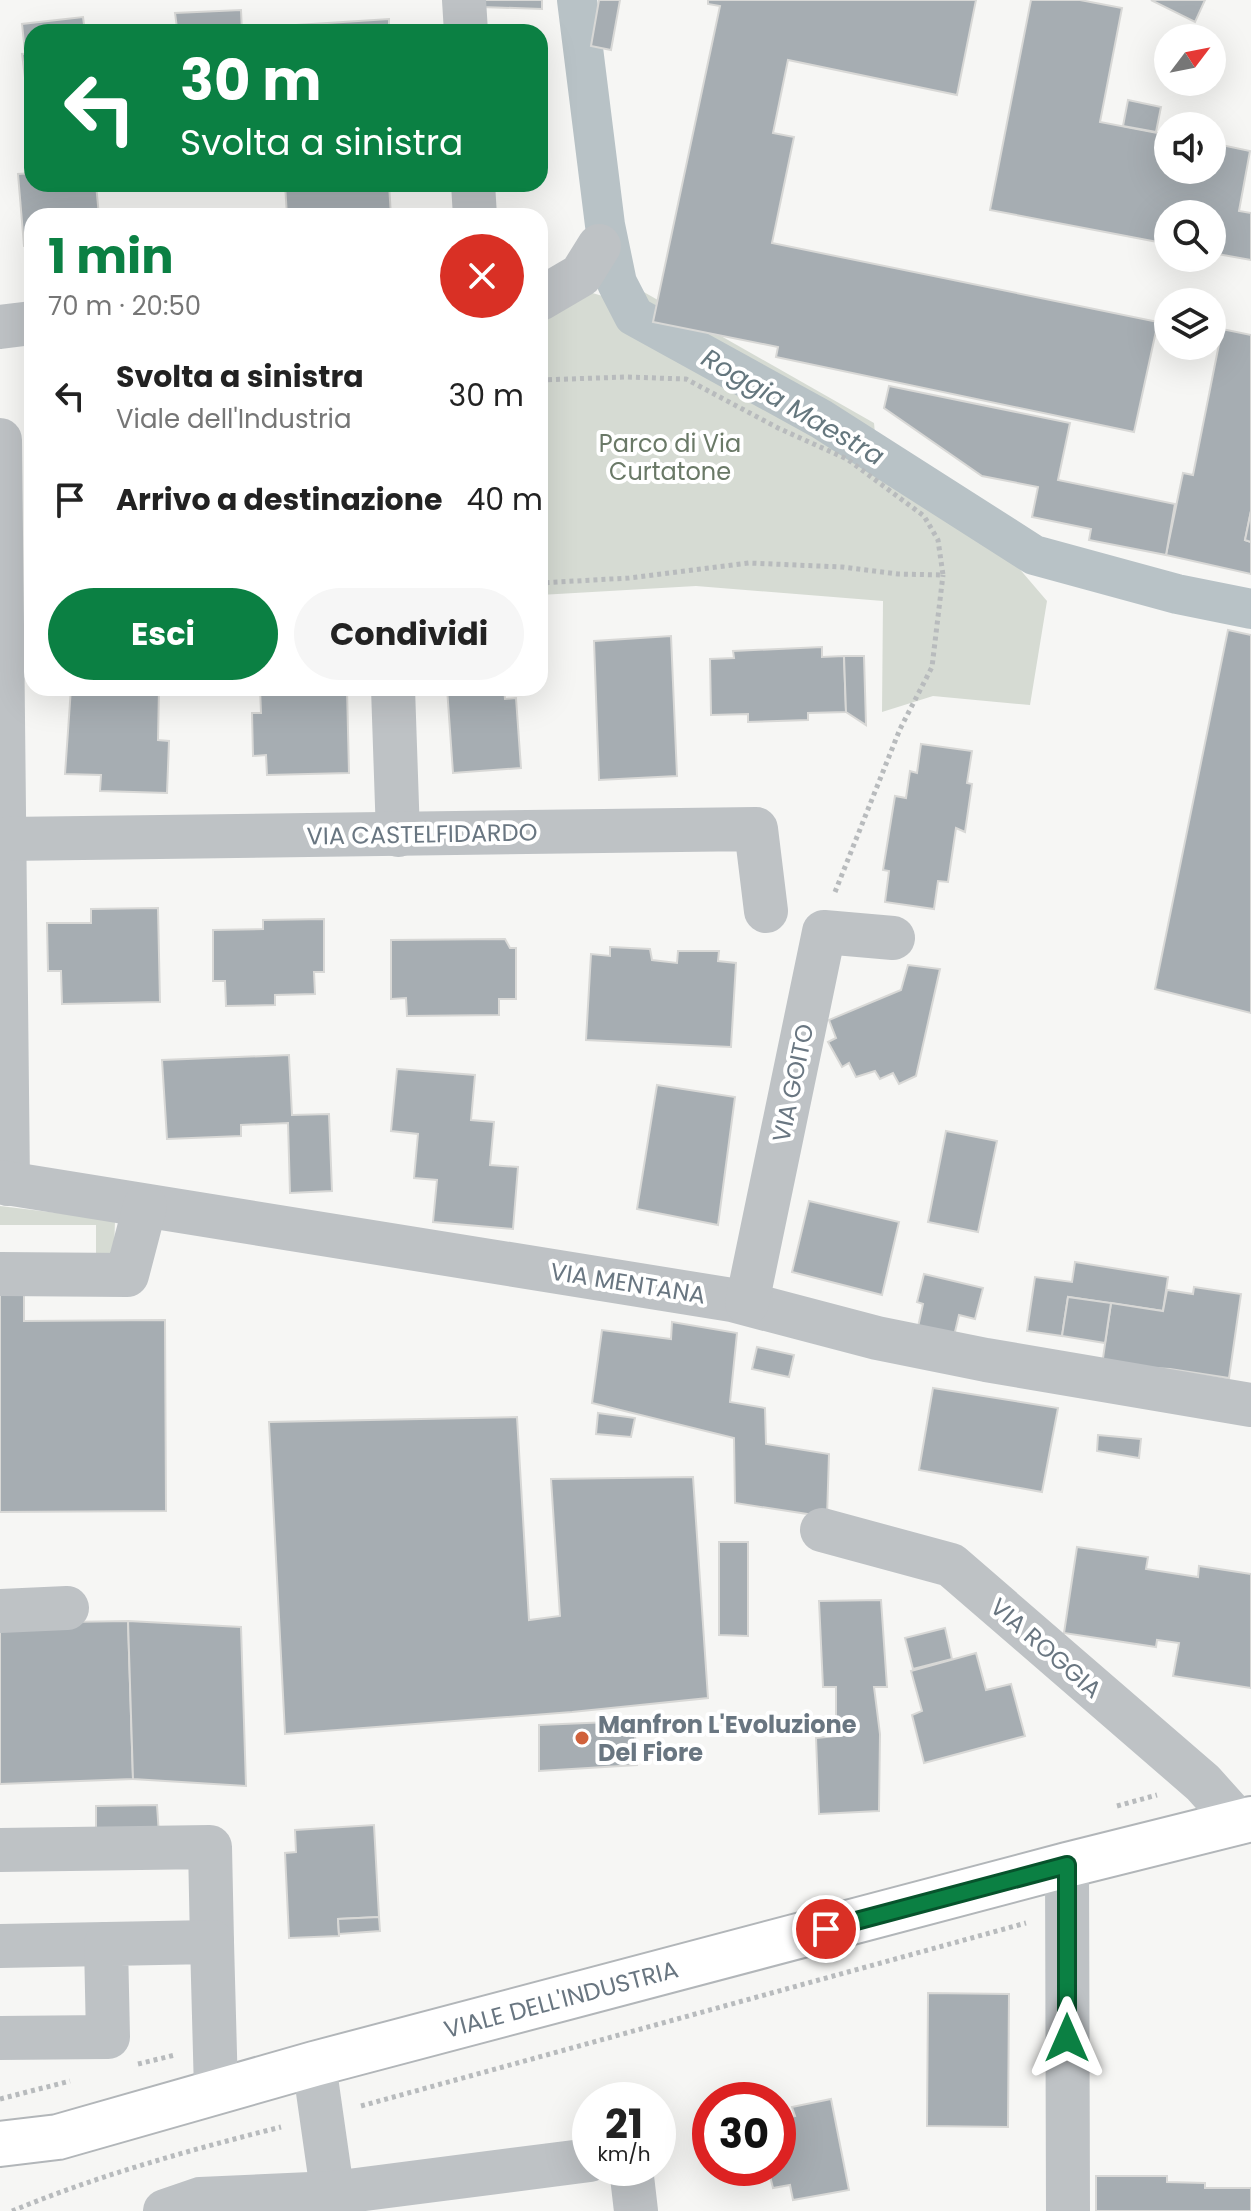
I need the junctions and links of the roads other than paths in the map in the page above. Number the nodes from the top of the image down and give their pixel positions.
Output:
1 (464, 0) edge
2 (466, 24) edge
3 (599, 246) dead end
4 (548, 294) edge
5 (24, 324) edge
6 (0, 327) edge
7 (0, 440) edge
8 (393, 696) edge
9 (398, 835) junction
10 (6, 839) junction
11 (766, 911) dead end
12 (893, 938) dead end
13 (4, 1183) edge
14 (145, 1206) junction
15 (0, 1274) edge
16 (747, 1303) junction
17 (1251, 1405) edge
18 (822, 1530) dead end
19 (67, 1608) dead end
20 (0, 1611) edge
21 (1245, 1820) edge
22 (0, 1850) edge
23 (1067, 1865) junction
24 (212, 1942) junction
25 (106, 1944) junction
26 (0, 1946) edge
27 (0, 2038) edge
28 (314, 2064) junction
29 (216, 2091) junction
30 (58, 2137) junction
31 (0, 2144) edge
32 (572, 2163) edge
33 (0, 2175) edge
34 (633, 2186) edge
35 (334, 2202) edge
36 (165, 2211) edge
37 (636, 2211) edge
38 (1068, 2211) edge

1 - 2 street
3 - 4 street
5 - 6 street
7 - 10 street
8 - 9 street
9 - 10 street, VIA CASTELFIDARDO
9 - 11 street, VIA CASTELFIDARDO
10 - 13 street
12 - 16 street, VIA GOITO
13 - 14 street, VIA MENTANA
14 - 15 street
14 - 16 street, VIA MENTANA
16 - 17 street, VIA MENTANA
18 - 21 street, VIA ROGGIA
19 - 20 street
21 - 23 main road, VIALE DELL'INDUSTRIA
22 - 24 street
23 - 28 main road, VIALE DELL'INDUSTRIA
23 - 38 street
24 - 25 street
24 - 29 street
25 - 26 street
25 - 27 street
28 - 29 main road, VIALE DELL'INDUSTRIA
28 - 35 street
29 - 30 main road, VIALE DELL'INDUSTRIA
30 - 31 main road, VIALE DELL'INDUSTRIA
30 - 33 main road, VIALE DELL'INDUSTRIA
32 - 35 street
34 - 37 street
35 - 36 street

